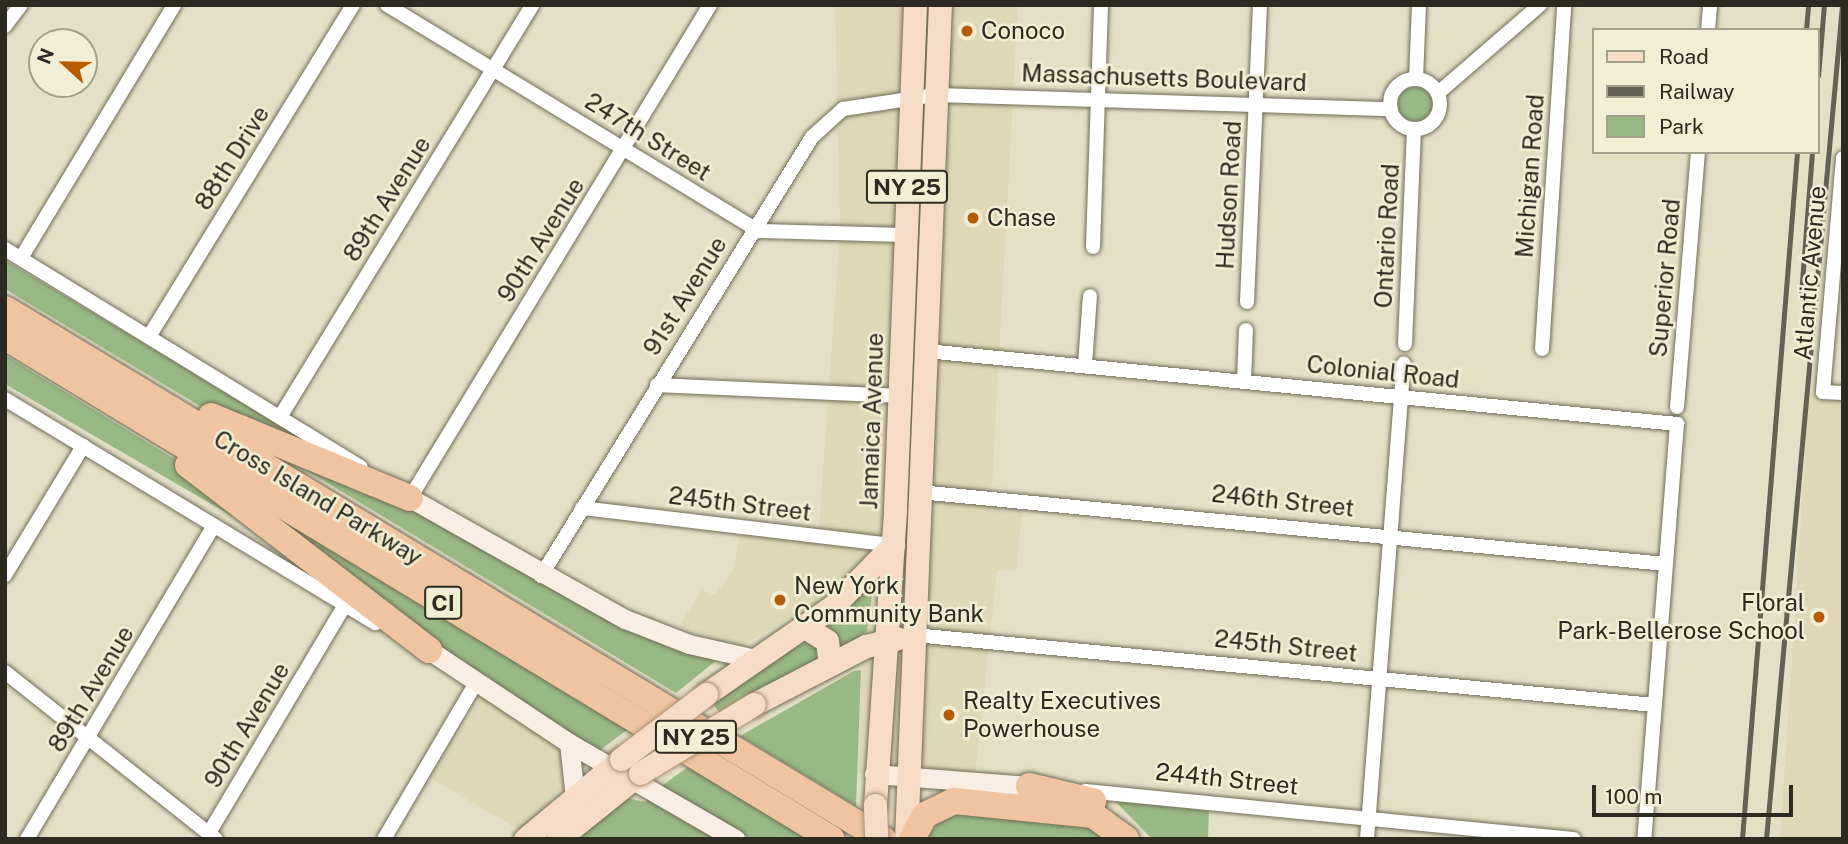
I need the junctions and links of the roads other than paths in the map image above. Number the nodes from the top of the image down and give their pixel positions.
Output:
1 (21, 5) edge
2 (174, 5) edge
3 (353, 5) edge
4 (387, 5) edge
5 (532, 5) edge
6 (710, 5) edge
7 (915, 5) edge
8 (940, 5) edge
9 (1101, 5) edge
10 (1260, 5) edge
11 (1419, 5) edge
12 (1540, 5) edge
13 (1564, 5) edge
14 (1710, 5) edge
15 (5, 26) edge
16 (1708, 28) edge
17 (493, 69) junction
18 (1416, 79) junction
19 (1438, 93) junction
20 (936, 95) junction
21 (911, 96) junction
22 (1097, 97) junction
23 (1256, 104) junction
24 (1391, 109) junction
25 (1414, 129) junction
26 (624, 149) junction
27 (1698, 154) edge
28 (1843, 158) edge
29 (754, 229) junction
30 (906, 235) junction
31 (1839, 242) edge
32 (1093, 247) dead end
33 (5, 248) edge
34 (21, 258) junction
35 (903, 278) junction
36 (1090, 296) dead end
37 (1247, 302) dead end
38 (5, 309) edge
39 (1246, 330) dead end
40 (150, 335) junction
41 (5, 337) edge
42 (1405, 344) dead end
43 (1542, 349) dead end
44 (926, 351) junction
45 (65, 359) junction
46 (1404, 363) dead end
47 (1085, 365) junction
48 (1244, 381) junction
49 (657, 385) junction
50 (1843, 393) edge
51 (899, 396) junction
52 (1401, 397) junction
53 (5, 399) edge
54 (1677, 407) dead end
55 (280, 416) junction
56 (82, 446) junction
57 (895, 490) junction
58 (919, 492) junction
59 (410, 498) junction
60 (582, 508) junction
61 (214, 525) junction
62 (1390, 538) junction
63 (893, 545) junction
64 (1665, 565) junction
65 (916, 568) junction
66 (5, 575) edge
67 (541, 576) junction
68 (345, 605) junction
69 (803, 626) junction
70 (914, 635) junction
71 (883, 641) junction
72 (429, 650) junction
73 (755, 659) junction
74 (830, 664) junction
75 (5, 672) edge
76 (1380, 677) junction
77 (477, 681) junction
78 (1655, 705) junction
79 (88, 738) junction
80 (569, 743) junction
81 (625, 770) junction
82 (874, 774) junction
83 (908, 776) junction
84 (1029, 786) junction
85 (575, 797) junction
86 (1369, 818) junction
87 (910, 833) edge
88 (212, 836) edge
89 (27, 839) edge
90 (384, 839) edge
91 (525, 839) edge
92 (558, 839) edge
93 (735, 839) edge
94 (832, 839) edge
95 (876, 839) edge
96 (883, 839) edge
97 (1126, 839) edge
98 (1144, 839) edge
99 (1367, 839) edge
100 (1574, 839) edge
101 (1644, 839) edge

1 - 15 street
2 - 34 street
3 - 40 street, 88th Drive
4 - 17 street, 247th Street
5 - 17 street, 89th Avenue
6 - 26 street, 90th Avenue
7 - 21 main road, Jamaica Avenue / NY 25
8 - 20 main road, NY 25
9 - 22 street
10 - 23 street, Hudson Road
11 - 18 street
12 - 19 street
13 - 43 street, Michigan Road
14 - 16 street
17 - 26 street, 247th Street
17 - 55 street, 89th Avenue
18 - 19 street
18 - 24 street
19 - 25 street
20 - 21 street, Massachusetts Boulevard
20 - 22 street, Massachusetts Boulevard
20 - 44 main road, Jamaica Avenue / NY 25
21 - 29 street, 91st Avenue
21 - 30 main road, Jamaica Avenue / NY 25
22 - 23 street, Massachusetts Boulevard
22 - 32 street
23 - 24 street, Massachusetts Boulevard
23 - 37 street, Hudson Road
24 - 25 street
25 - 42 street, Ontario Road
26 - 29 street, 247th Street
26 - 59 street, 90th Avenue
27 - 54 street, Superior Road
28 - 31 street, Atlantic Avenue
29 - 30 street, 247th Street
29 - 49 street, 91st Avenue
30 - 35 main road, Jamaica Avenue / NY 25
31 - 50 street, Atlantic Avenue
33 - 34 street, Cross Island Parkway
34 - 40 street, Cross Island Parkway
35 - 44 main road
35 - 51 main road, Jamaica Avenue / NY 25
36 - 47 street
38 - 45 highway, Cross Island Parkway / CI
39 - 48 street
40 - 55 street, Cross Island Parkway
41 - 45 highway, Cross Island Parkway / CI
44 - 47 street
44 - 58 main road, Jamaica Avenue / NY 25
45 - 59 highway
45 - 72 highway
45 - 94 highway, Cross Island Parkway / CI
45 - 96 highway, Cross Island Parkway / CI
46 - 52 street
47 - 48 street, Colonial Road
48 - 52 street, Colonial Road
49 - 51 street
49 - 60 street, 91st Avenue
51 - 57 main road, Jamaica Avenue / NY 25
52 - 62 street
52 - 64 street, Colonial Road
53 - 56 street
55 - 59 street, Cross Island Parkway
56 - 61 street
56 - 66 street
57 - 58 main road, 246th Street
57 - 63 main road, Jamaica Avenue / NY 25
58 - 62 street, 246th Street
58 - 65 main road, Jamaica Avenue / NY 25
59 - 67 street, Cross Island Parkway
60 - 63 street, 245th Street
60 - 67 street, 91st Avenue
61 - 68 street
61 - 79 street, 89th Avenue
62 - 64 street, 246th Street
62 - 76 street
63 - 65 main road
63 - 69 main road, NY 25
63 - 71 main road, Jamaica Avenue
64 - 78 street
65 - 70 main road, Jamaica Avenue / NY 25
67 - 73 street, Cross Island Parkway
68 - 72 street
68 - 88 street, 90th Avenue
69 - 73 main road, NY 25
69 - 74 main road
70 - 71 main road, NY 25
70 - 76 street, 245th Street
70 - 83 main road, Jamaica Avenue
71 - 74 main road, NY 25
71 - 82 main road, Jamaica Avenue
72 - 77 street
73 - 81 main road, NY 25, bridge
74 - 81 main road, NY 25, bridge
75 - 79 street
76 - 78 street, 245th Street
76 - 86 street
77 - 80 street
77 - 90 street
78 - 101 street
79 - 88 street
79 - 89 street, 89th Avenue
80 - 81 street
80 - 85 street
81 - 85 main road, NY 25
81 - 92 main road, NY 25
81 - 93 street
82 - 83 street, 244th Street
82 - 95 main road, Jamaica Avenue, bridge
83 - 84 street, 244th Street
83 - 87 main road, Jamaica Avenue
84 - 86 street, 244th Street
84 - 98 highway
85 - 91 main road, NY 25
86 - 99 street
86 - 100 street, 244th Street
87 - 97 highway

